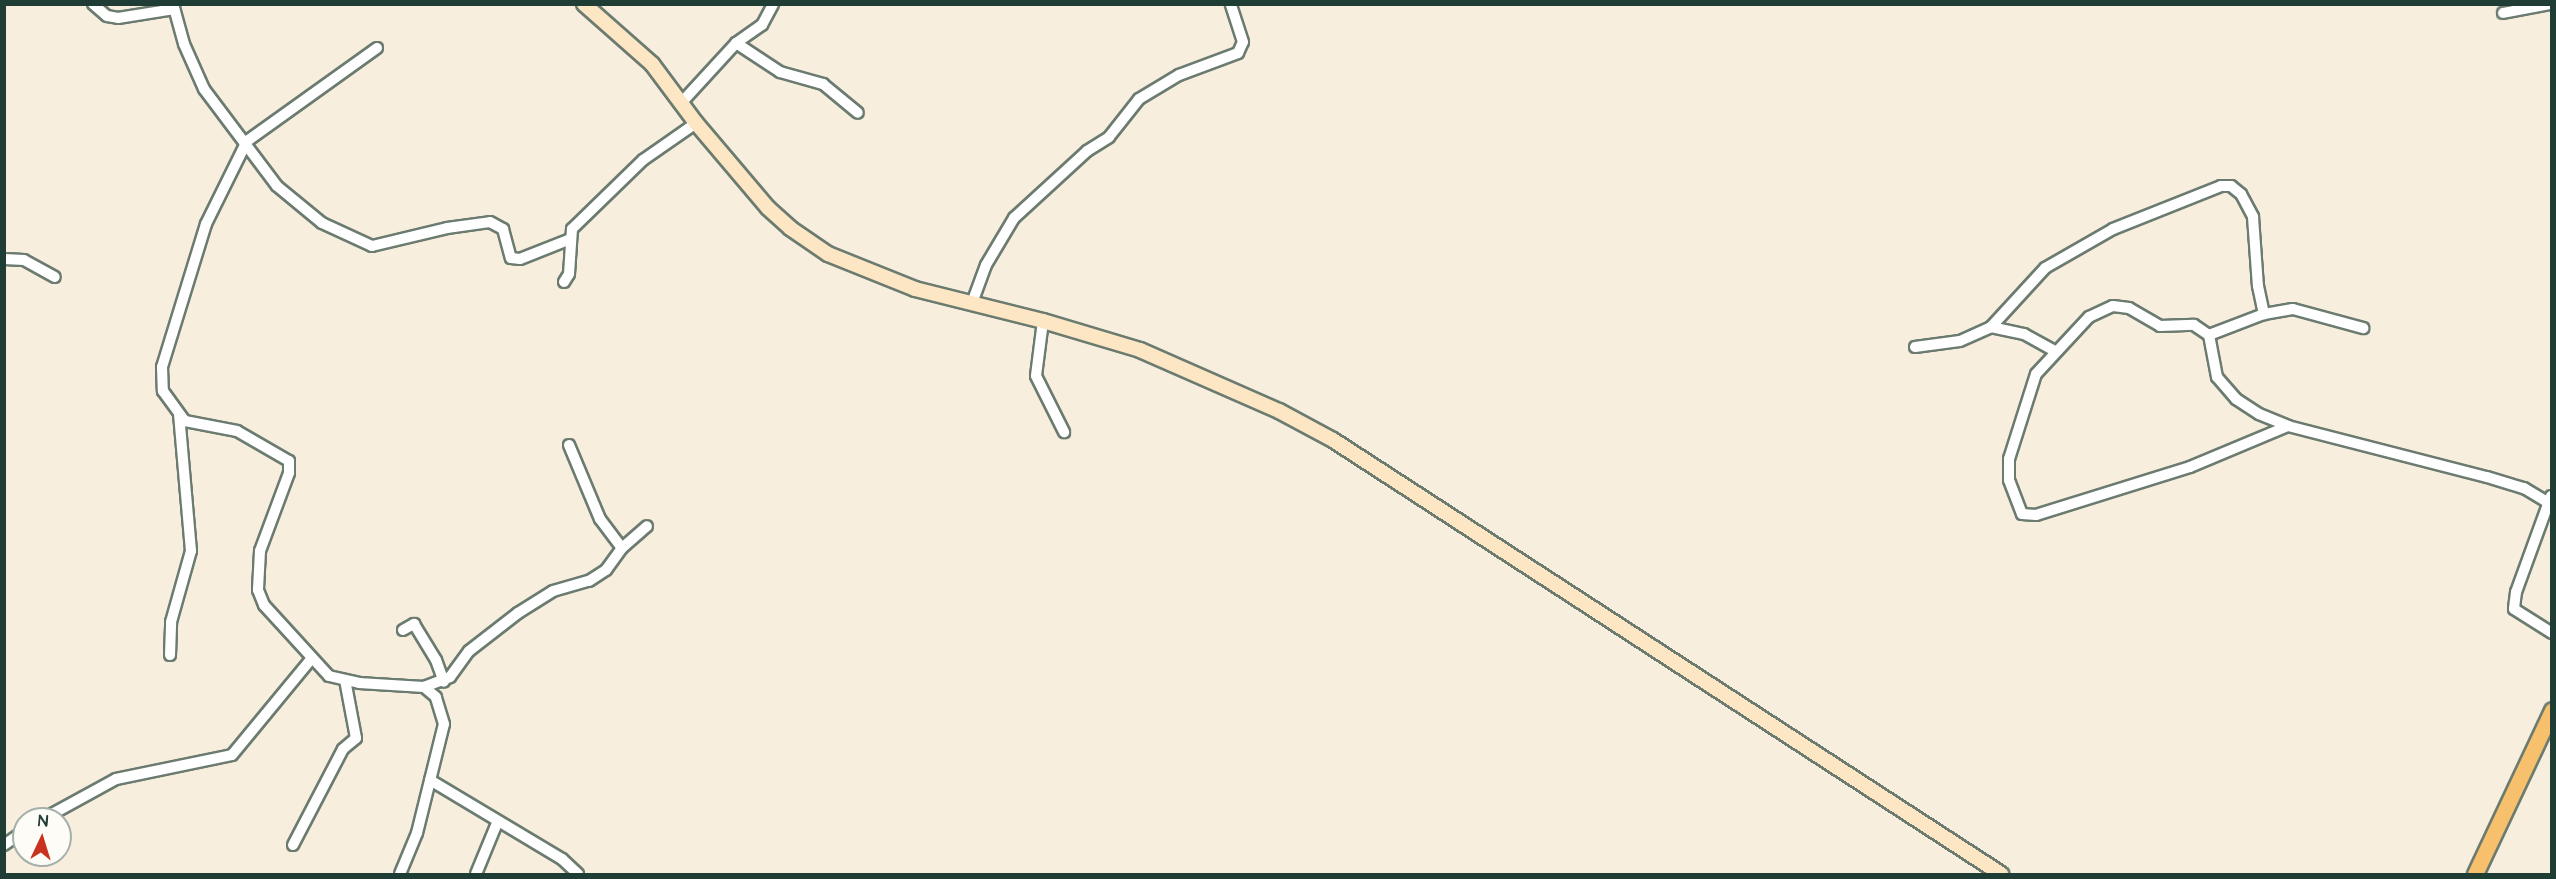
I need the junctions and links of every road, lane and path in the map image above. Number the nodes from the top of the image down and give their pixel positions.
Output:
1 (93, 4) edge
2 (584, 4) edge
3 (773, 4) edge
4 (1230, 4) edge
5 (2550, 4) edge
6 (173, 7) edge
7 (2503, 13) dead end
8 (736, 43) junction
9 (377, 48) dead end
10 (682, 102) junction
11 (858, 113) dead end
12 (696, 123) junction
13 (247, 141) junction
14 (568, 240) junction
15 (4, 259) edge
16 (56, 277) dead end
17 (564, 282) dead end
18 (972, 303) junction
19 (2264, 314) junction
20 (1043, 321) junction
21 (1991, 327) junction
22 (2363, 328) dead end
23 (2209, 335) junction
24 (1915, 347) dead end
25 (2055, 351) junction
26 (179, 414) junction
27 (2288, 426) junction
28 (1064, 432) dead end
29 (568, 445) dead end
30 (2550, 499) edge
31 (647, 526) dead end
32 (622, 548) junction
33 (403, 630) dead end
34 (2552, 633) edge
35 (170, 655) dead end
36 (311, 659) junction
37 (345, 680) junction
38 (444, 682) junction
39 (424, 687) junction
40 (2552, 710) edge
41 (430, 780) junction
42 (64, 807) edge
43 (497, 823) junction
44 (293, 845) dead end
45 (400, 874) edge
46 (476, 874) edge
47 (578, 874) edge
48 (2001, 874) edge
49 (2475, 874) edge

1 - 6 street
2 - 10 main road
3 - 8 street
4 - 18 street
5 - 7 street
6 - 13 street
8 - 10 street
8 - 11 street
9 - 13 street
10 - 12 main road
12 - 14 street
12 - 18 main road
13 - 14 street
13 - 26 street
14 - 17 street
15 - 16 street
18 - 20 main road
19 - 21 street
19 - 22 street
19 - 23 street
20 - 28 street
20 - 48 main road
21 - 24 street
21 - 25 street
23 - 25 street
23 - 27 street
25 - 27 street
26 - 35 street
26 - 36 street
27 - 30 street
29 - 32 street
30 - 34 street
31 - 32 street
32 - 38 street
33 - 38 street
36 - 37 street
36 - 42 street
37 - 39 street
37 - 44 street
38 - 39 street
39 - 41 street
40 - 49 main road
41 - 43 street
41 - 45 street
43 - 46 street
43 - 47 street

